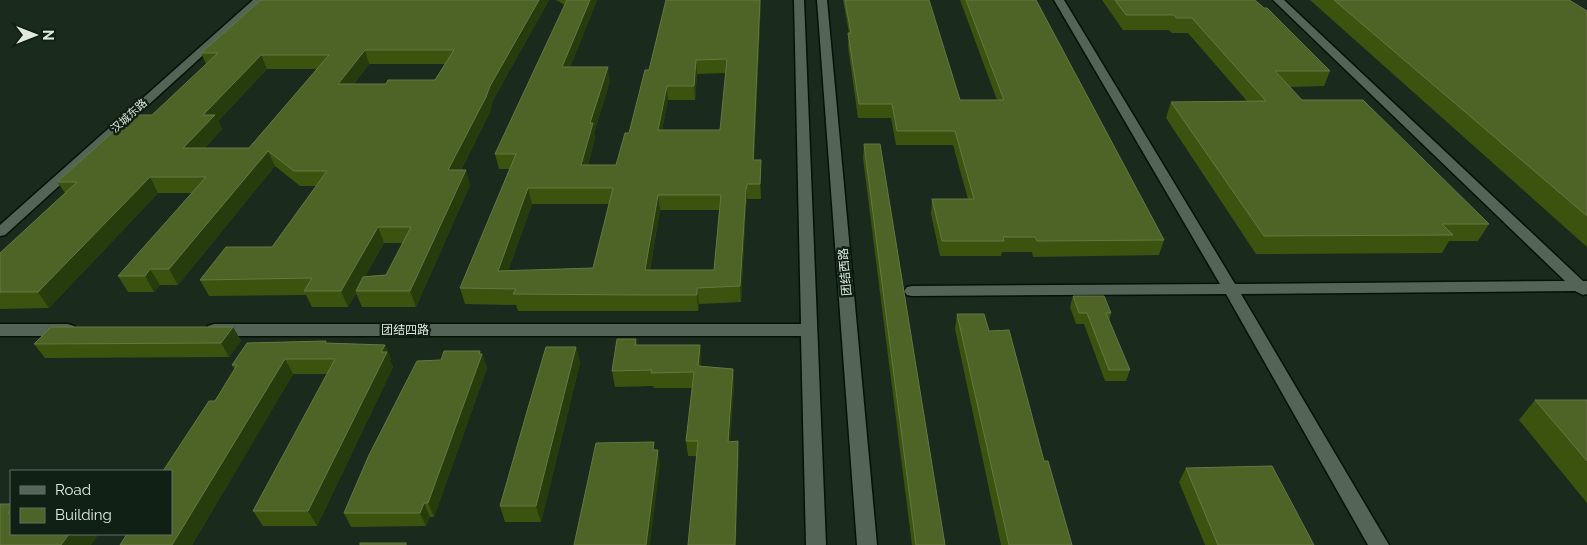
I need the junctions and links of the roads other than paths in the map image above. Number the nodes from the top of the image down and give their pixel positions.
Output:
1 (259, 0) edge
2 (798, 0) edge
3 (822, 0) edge
4 (1059, 0) edge
5 (1278, 0) edge
6 (0, 232) edge
7 (1231, 289) junction
8 (1584, 289) edge
9 (912, 291) dead end
10 (0, 330) edge
11 (80, 330) edge
12 (200, 330) edge
13 (810, 330) junction
14 (816, 545) edge
15 (867, 545) edge
16 (1379, 545) edge

1 - 6 street, 汉城东路
2 - 13 street
3 - 15 street, 团结西路
4 - 7 street
5 - 8 street
7 - 8 street
7 - 9 street
7 - 16 street
10 - 11 street
12 - 13 street, 团结四路
13 - 14 street

